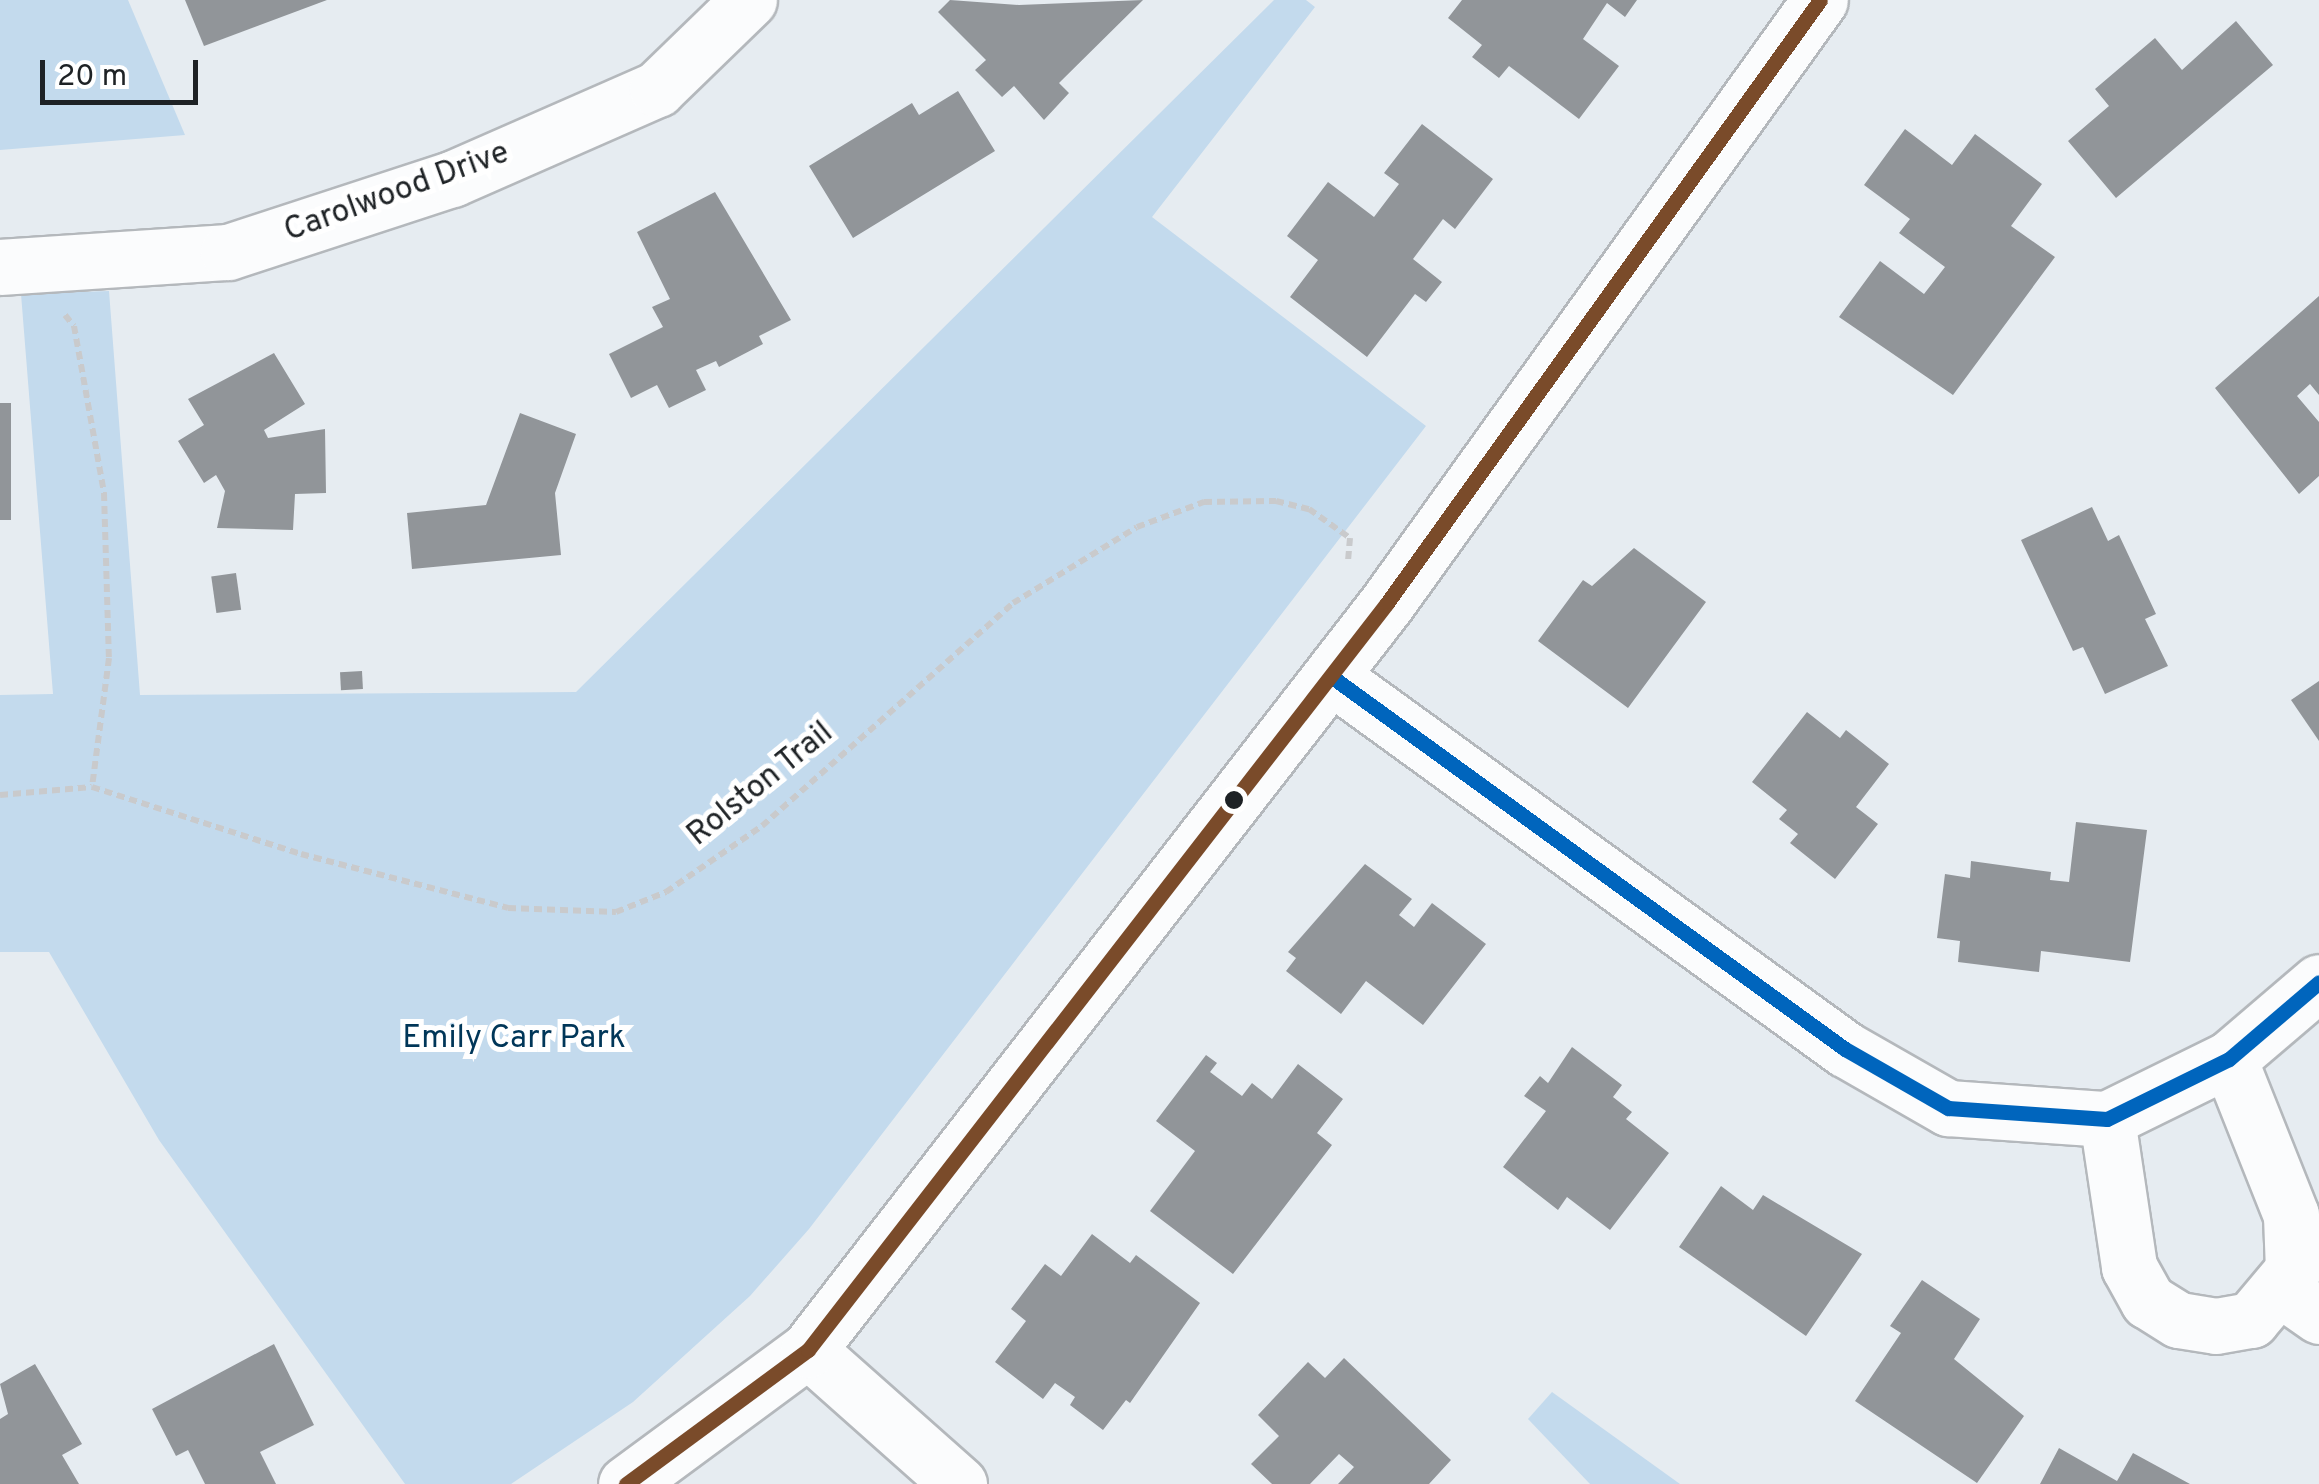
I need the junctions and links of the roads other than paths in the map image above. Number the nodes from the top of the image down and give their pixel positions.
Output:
1 (749, 0) edge
2 (1820, 0) edge
3 (12, 267) edge
4 (1332, 676) junction
5 (2319, 982) edge
6 (2230, 1059) junction
7 (2107, 1118) junction
8 (2300, 1303) edge
9 (808, 1350) junction
10 (626, 1484) edge
11 (958, 1484) edge

1 - 3 street, Carolwood Drive
2 - 4 street
4 - 7 street
4 - 9 street
5 - 6 street
6 - 7 street
6 - 8 street
7 - 8 street
9 - 10 street
9 - 11 street

